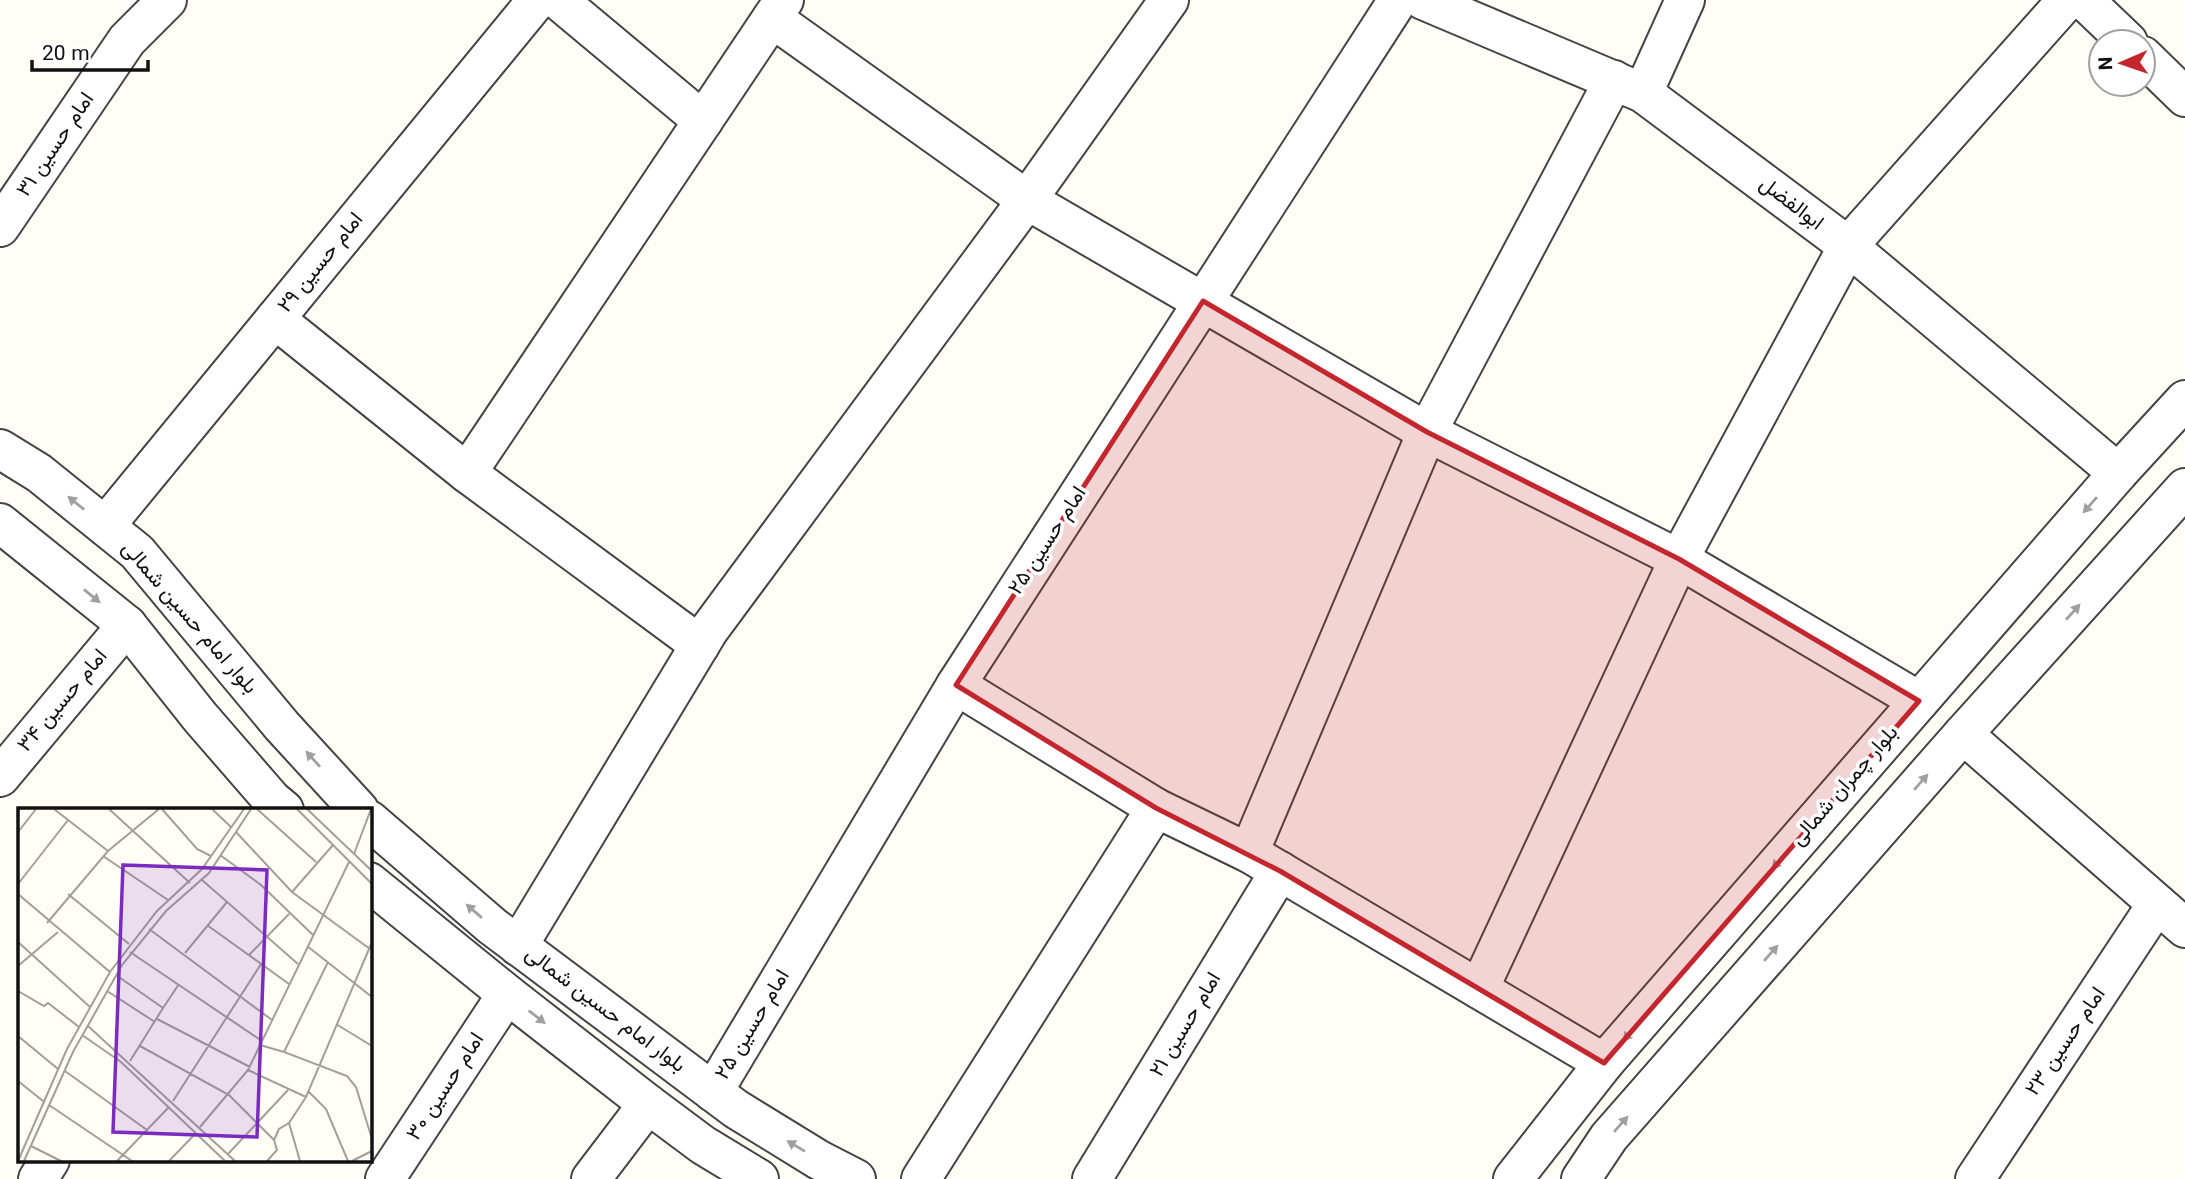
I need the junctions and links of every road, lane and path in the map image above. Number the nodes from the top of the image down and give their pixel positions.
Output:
1 (167, 0) edge
2 (537, 0) edge
3 (558, 0) edge
4 (1168, 0) edge
5 (1685, 0) edge
6 (2067, 0) edge
7 (2084, 0) edge
8 (1421, 1) edge
9 (778, 9) edge
10 (2113, 28) edge
11 (2157, 70) edge
12 (1628, 87) junction
13 (2185, 97) edge
14 (703, 121) junction
15 (1027, 200) junction
16 (0, 227) edge
17 (1847, 246) junction
18 (1203, 301) junction
19 (275, 319) junction
20 (2185, 400) edge
21 (1427, 432) junction
22 (0, 449) edge
23 (467, 473) junction
24 (2118, 473) junction
25 (2181, 502) edge
26 (0, 523) edge
27 (105, 526) junction
28 (1679, 559) junction
29 (127, 625) junction
30 (700, 645) junction
31 (956, 685) junction
32 (1919, 701) junction
33 (1963, 734) junction
34 (0, 776) edge
35 (274, 806) edge
36 (357, 808) edge
37 (1156, 808) junction
38 (371, 822) edge
39 (1264, 862) junction
40 (371, 884) edge
41 (2171, 916) edge
42 (518, 946) junction
43 (1479, 989) junction
44 (508, 994) junction
45 (1604, 1063) junction
46 (713, 1092) junction
47 (648, 1104) junction
48 (49, 1162) edge
49 (38, 1179) edge
50 (385, 1179) edge
51 (591, 1179) edge
52 (759, 1179) edge
53 (856, 1179) edge
54 (921, 1179) edge
55 (1092, 1179) edge
56 (1513, 1179) edge
57 (1581, 1179) edge
58 (1975, 1179) edge

1 - 16 street, امام حسین ۳۱
2 - 19 street, امام حسین ۲۹
3 - 14 street
4 - 15 street
5 - 12 street, امام حسین ۲۱
6 - 17 street
7 - 10 street
8 - 12 street, ابوالفضل
8 - 18 street, امام حسین ۲۵
9 - 14 street
9 - 15 street
11 - 13 street
12 - 17 street, ابوالفضل
12 - 21 street, امام حسین ۲۱
14 - 23 street
15 - 18 street
15 - 30 street
17 - 24 street, ابوالفضل
17 - 28 street
18 - 21 street
18 - 31 street, امام حسین ۲۵
19 - 23 street
19 - 27 street, امام حسین ۲۹
20 - 24 street, بلوار چمران شمالی
21 - 28 street
21 - 39 street, امام حسین ۲۱
27 -> 22 street, بلوار امام حسین شمالی
23 - 30 street
24 -> 32 street, بلوار چمران شمالی
33 -> 25 street
26 -> 29 street
36 -> 27 street, بلوار امام حسین شمالی
28 - 32 street
28 - 43 street
29 - 34 street, امام حسین ۳۴
29 - 35 street
30 - 42 street
31 - 37 street
31 - 46 street, امام حسین ۲۵
32 -> 45 street, بلوار چمران شمالی
33 - 41 street
57 -> 33 street
37 - 39 street
37 - 54 street
42 -> 38 street, بلوار امام حسین شمالی
39 - 43 street
39 - 55 street, امام حسین ۲۱
40 - 44 street
41 - 58 street, امام حسین ۲۳
42 - 46 street, بلوار امام حسین شمالی
43 - 45 street
44 -> 47 street
44 - 50 street, امام حسین ۳۰
45 - 56 street, بلوار چمران شمالی
53 -> 46 street, بلوار امام حسین شمالی
47 - 51 street
47 - 52 street
48 - 49 street

